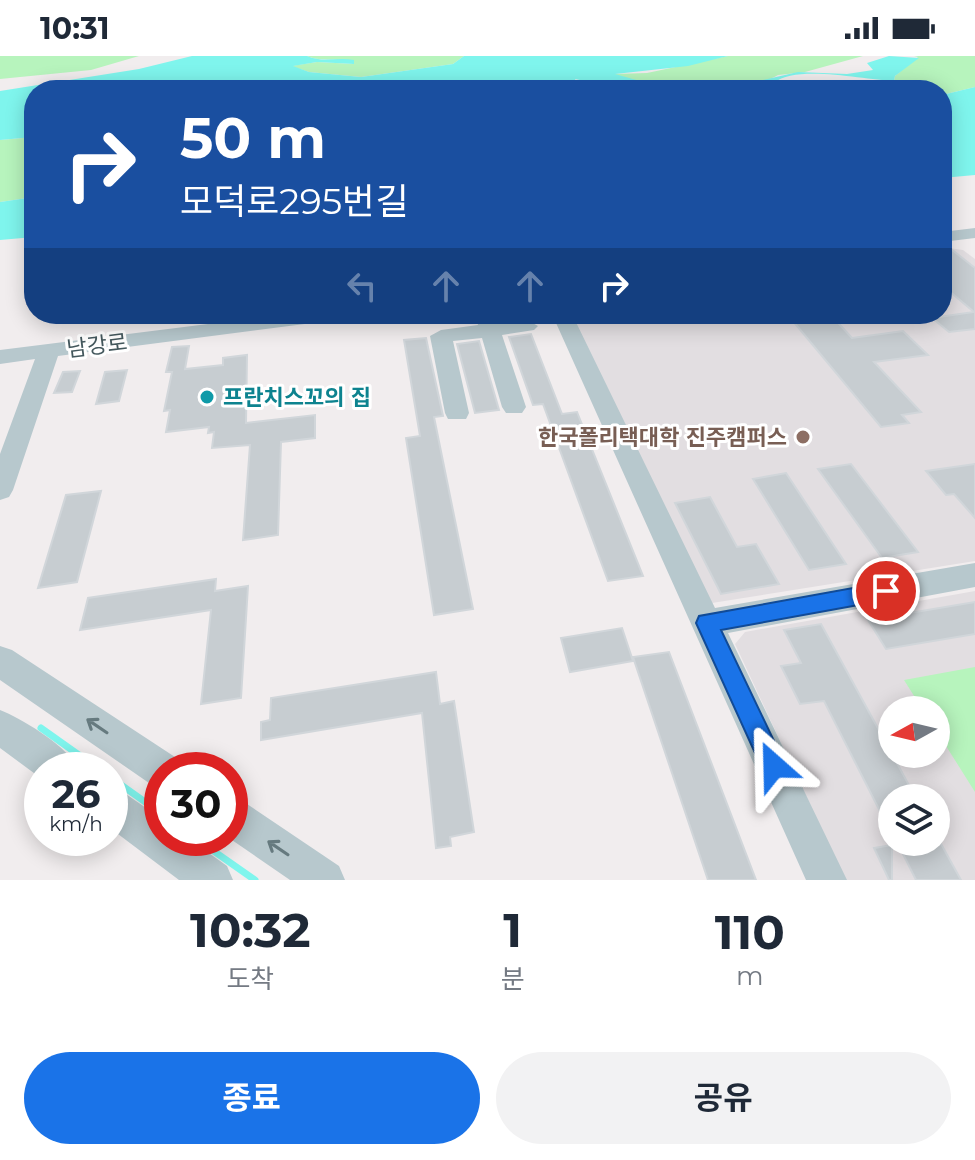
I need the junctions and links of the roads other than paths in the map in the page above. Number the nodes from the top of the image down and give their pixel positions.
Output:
1 (958, 235) edge
2 (975, 247) edge
3 (258, 324) edge
4 (481, 324) edge
5 (489, 324) edge
6 (508, 324) edge
7 (567, 324) edge
8 (527, 326) dead end
9 (49, 351) junction
10 (0, 357) edge
11 (514, 407) dead end
12 (457, 413) dead end
13 (0, 490) edge
14 (975, 575) edge
15 (707, 623) junction
16 (0, 661) edge
17 (0, 727) edge
18 (35, 752) edge
19 (144, 758) edge
20 (128, 818) edge
21 (248, 828) edge
22 (180, 857) edge
23 (213, 880) edge
24 (325, 880) edge
25 (827, 880) edge

1 - 2 street
3 - 9 street, 남강로
4 - 12 street
5 - 11 street
6 - 8 street
7 - 15 street
9 - 10 street, 남강로
9 - 13 street
14 - 15 street
15 - 25 street
19 -> 16 street
17 - 18 street
20 - 22 street
24 -> 21 street
22 - 23 street

